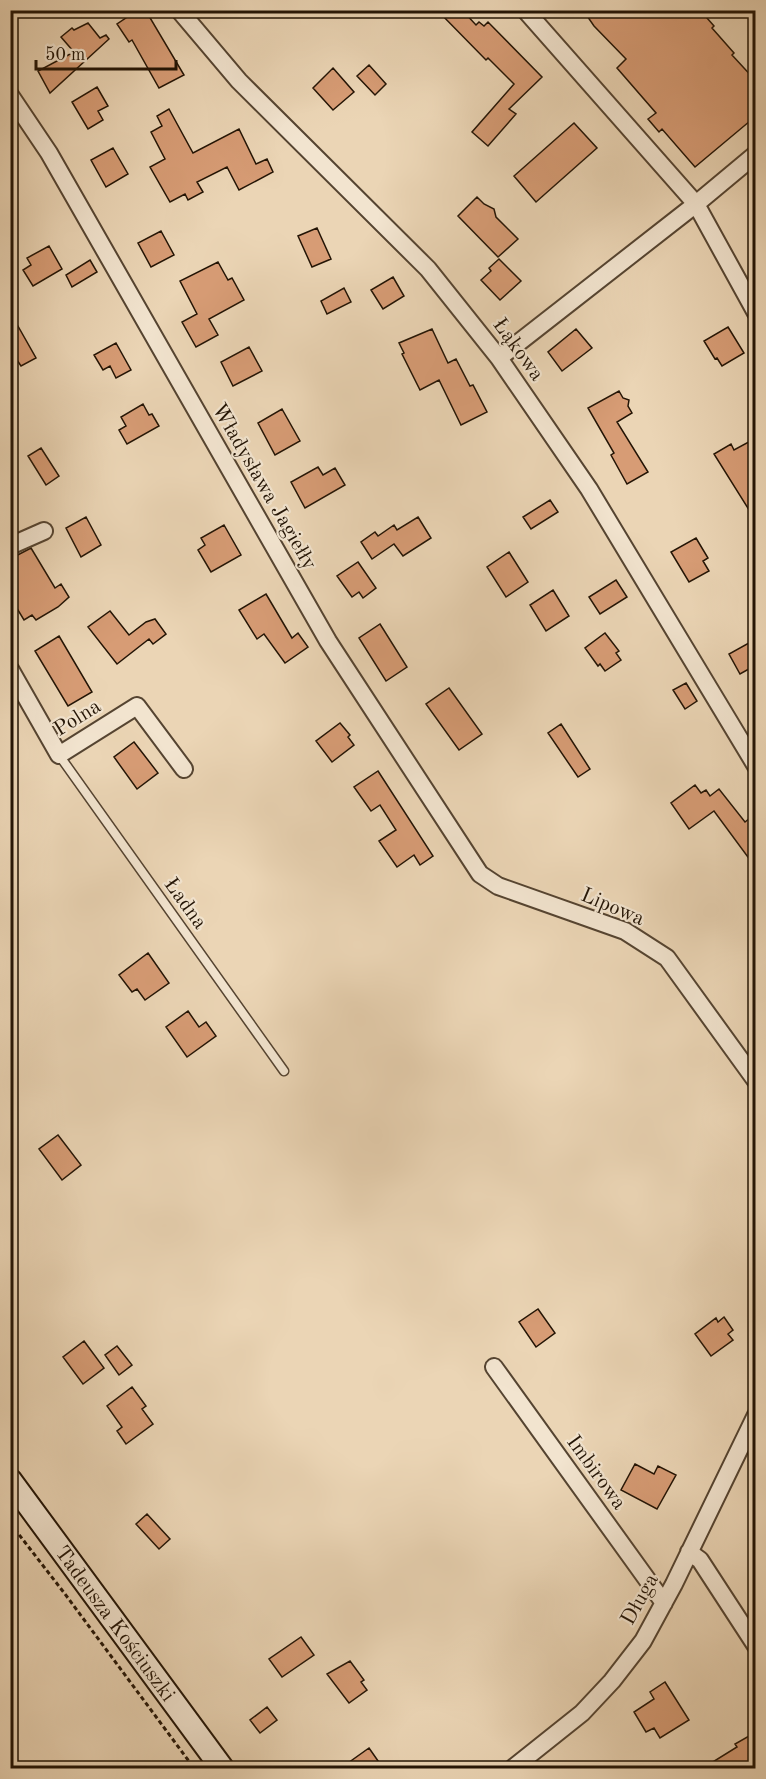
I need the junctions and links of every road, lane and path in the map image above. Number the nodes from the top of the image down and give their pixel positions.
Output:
1 (179, 10) edge
2 (525, 10) edge
3 (10, 95) edge
4 (756, 154) edge
5 (696, 204) junction
6 (756, 313) edge
7 (498, 358) junction
8 (44, 531) dead end
9 (10, 546) edge
10 (12, 675) edge
11 (59, 755) junction
12 (756, 766) edge
13 (184, 769) dead end
14 (498, 886) joint
15 (284, 1071) dead end
16 (756, 1081) edge
17 (494, 1367) dead end
18 (756, 1414) edge
19 (10, 1480) edge
20 (10, 1523) edge
21 (689, 1552) junction
22 (664, 1603) junction
23 (756, 1646) edge
24 (194, 1768) edge
25 (222, 1768) edge
26 (513, 1768) edge

1 - 7 street, Łąkowa
2 - 5 street
3 - 14 street, Władysława Jagiełły
4 - 5 street
5 - 6 street
5 - 7 street
7 - 12 street, Łąkowa
8 - 9 street
10 - 11 street, Polna
11 - 13 street, Polna
11 - 15 lane, Ładna
14 - 16 street, Lipowa
17 - 22 street, Imbirowa
18 - 21 street, Długa
19 - 25 main road, Tadeusza Kościuszki
20 - 24 path
21 - 22 street, Długa
21 - 23 street
22 - 26 street, Długa

